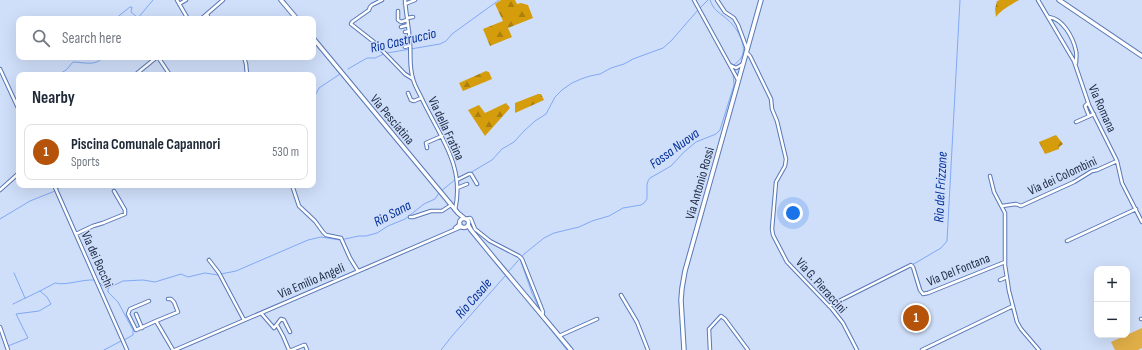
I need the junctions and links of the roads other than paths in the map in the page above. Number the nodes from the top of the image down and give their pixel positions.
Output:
1 (177, 0) edge
2 (186, 0) edge
3 (223, 0) edge
4 (282, 0) edge
5 (382, 0) edge
6 (415, 0) edge
7 (694, 0) edge
8 (717, 0) edge
9 (761, 0) edge
10 (1039, 0) edge
11 (1059, 0) edge
12 (405, 2) edge
13 (179, 4) junction
14 (398, 11) dead end
15 (207, 14) joint
16 (186, 16) edge
17 (205, 16) edge
18 (295, 16) edge
19 (413, 17) dead end
20 (1049, 17) junction
21 (407, 19) junction
22 (408, 25) junction
23 (400, 27) dead end
24 (409, 31) junction
25 (405, 32) dead end
26 (410, 37) junction
27 (316, 42) edge
28 (399, 42) dead end
29 (405, 47) dead end
30 (410, 48) junction
31 (747, 50) junction
32 (1142, 56) edge
33 (154, 60) edge
34 (160, 60) edge
35 (245, 60) edge
36 (744, 63) junction
37 (729, 65) junction
38 (1076, 66) junction
39 (736, 68) junction
40 (0, 70) edge
41 (139, 72) edge
42 (168, 72) edge
43 (247, 72) edge
44 (734, 72) junction
45 (741, 72) junction
46 (413, 79) junction
47 (739, 81) junction
48 (408, 93) dead end
49 (421, 98) junction
50 (16, 104) edge
51 (1088, 104) junction
52 (1094, 114) junction
53 (1089, 116) junction
54 (1076, 122) dead end
55 (442, 136) junction
56 (427, 148) dead end
57 (1117, 161) junction
58 (990, 176) dead end
59 (16, 177) edge
60 (456, 179) junction
61 (467, 184) dead end
62 (477, 184) dead end
63 (55, 188) edge
64 (293, 188) edge
65 (457, 188) junction
66 (0, 190) edge
67 (114, 191) dead end
68 (451, 205) junction
69 (1002, 206) junction
70 (1136, 209) junction
71 (456, 212) junction
72 (410, 217) dead end
73 (462, 222) junction
74 (1142, 222) edge
75 (469, 224) junction
76 (76, 234) junction
77 (1068, 241) dead end
78 (209, 260) dead end
79 (1004, 262) junction
80 (358, 271) junction
81 (1007, 277) junction
82 (1000, 280) dead end
83 (621, 295) dead end
84 (168, 300) dead end
85 (149, 301) dead end
86 (829, 306) junction
87 (1013, 306) junction
88 (1003, 310) junction
89 (261, 312) junction
90 (1015, 313) junction
91 (136, 314) dead end
92 (542, 316) junction
93 (597, 319) dead end
94 (244, 320) junction
95 (156, 321) junction
96 (276, 324) junction
97 (0, 327) edge
98 (142, 328) junction
99 (290, 332) dead end
100 (559, 336) junction
101 (8, 350) edge
102 (127, 350) edge
103 (174, 350) edge
104 (289, 350) edge
105 (307, 350) edge
106 (571, 350) edge
107 (648, 350) edge
108 (684, 350) edge
109 (710, 350) edge
110 (748, 350) edge
111 (857, 350) edge
112 (922, 350) edge
113 (1039, 350) edge

1 - 13 street
2 - 13 street
3 - 15 street
4 - 18 main road
5 - 46 street
6 - 12 street
7 - 37 street
8 - 31 street, Via G. Pieraccini
9 - 31 main road, Via Antonio Rossi
10 - 20 street, Via Romana
11 - 32 main road
12 - 21 street
13 - 16 street
14 - 21 street
15 - 17 street
19 - 21 street
20 - 38 street, Via Romana
20 - 38 street
21 - 22 street
22 - 23 street
22 - 24 street
24 - 25 street
24 - 26 street
26 - 28 street
26 - 30 street
27 - 68 main road, Via Pesciatina
29 - 30 street
30 - 46 street
31 - 36 main road, Via Antonio Rossi
31 - 86 street, Via G. Pieraccini
33 - 41 street
34 - 42 street
35 - 43 street
36 - 39 street
36 - 45 main road, Via Antonio Rossi
37 - 39 street
37 - 44 street
38 - 51 street, Via Romana
39 - 45 street
40 - 50 street
44 - 45 street
44 - 47 street
45 - 47 main road, Via Antonio Rossi
46 - 49 street, Via della Fratina
47 - 108 main road, Via Antonio Rossi
48 - 49 street
49 - 55 street, Via della Fratina
51 - 52 street, Via Romana
51 - 53 street
52 - 53 street
52 - 57 street, Via Romana
53 - 54 street
55 - 56 street
55 - 60 street, Via della Fratina
57 - 69 street, Via dei Colombini
57 - 70 street, Via Romana
58 - 69 street
59 - 66 street
60 - 62 street
60 - 65 street, Via della Fratina
61 - 65 street
63 - 76 street, Via dei Bocchi
64 - 80 street
65 - 71 street, Via della Fratina
67 - 76 street
68 - 71 main road, Via Pesciatina
68 - 72 street
69 - 79 street
70 - 74 street, Via Romana
70 - 77 street
71 - 73 main road, Via Pesciatina
73 - 75 main road, Via Pesciatina
73 - 75 main road
73 - 80 street, Via Emilio Angeli
75 - 92 main road, Via Pesciatina
75 - 92 street
76 - 102 street, Via dei Bocchi
78 - 94 street
79 - 81 street
79 - 86 street, Via Del Fontana
80 - 89 street, Via Emilio Angeli
81 - 82 street
81 - 87 street
83 - 107 street
84 - 95 street
85 - 98 street
86 - 111 street, Via G. Pieraccini
87 - 88 street
87 - 90 street
88 - 90 street
88 - 112 street
89 - 94 street, Via Emilio Angeli
89 - 96 street
90 - 113 street
91 - 98 street
92 - 100 main road, Via Pesciatina
93 - 100 street
94 - 103 street, Via Emilio Angeli
95 - 98 street
95 - 103 street
96 - 99 street
96 - 104 street
97 - 101 street
100 - 106 main road, Via Pesciatina
104 - 105 street
109 - 110 street

